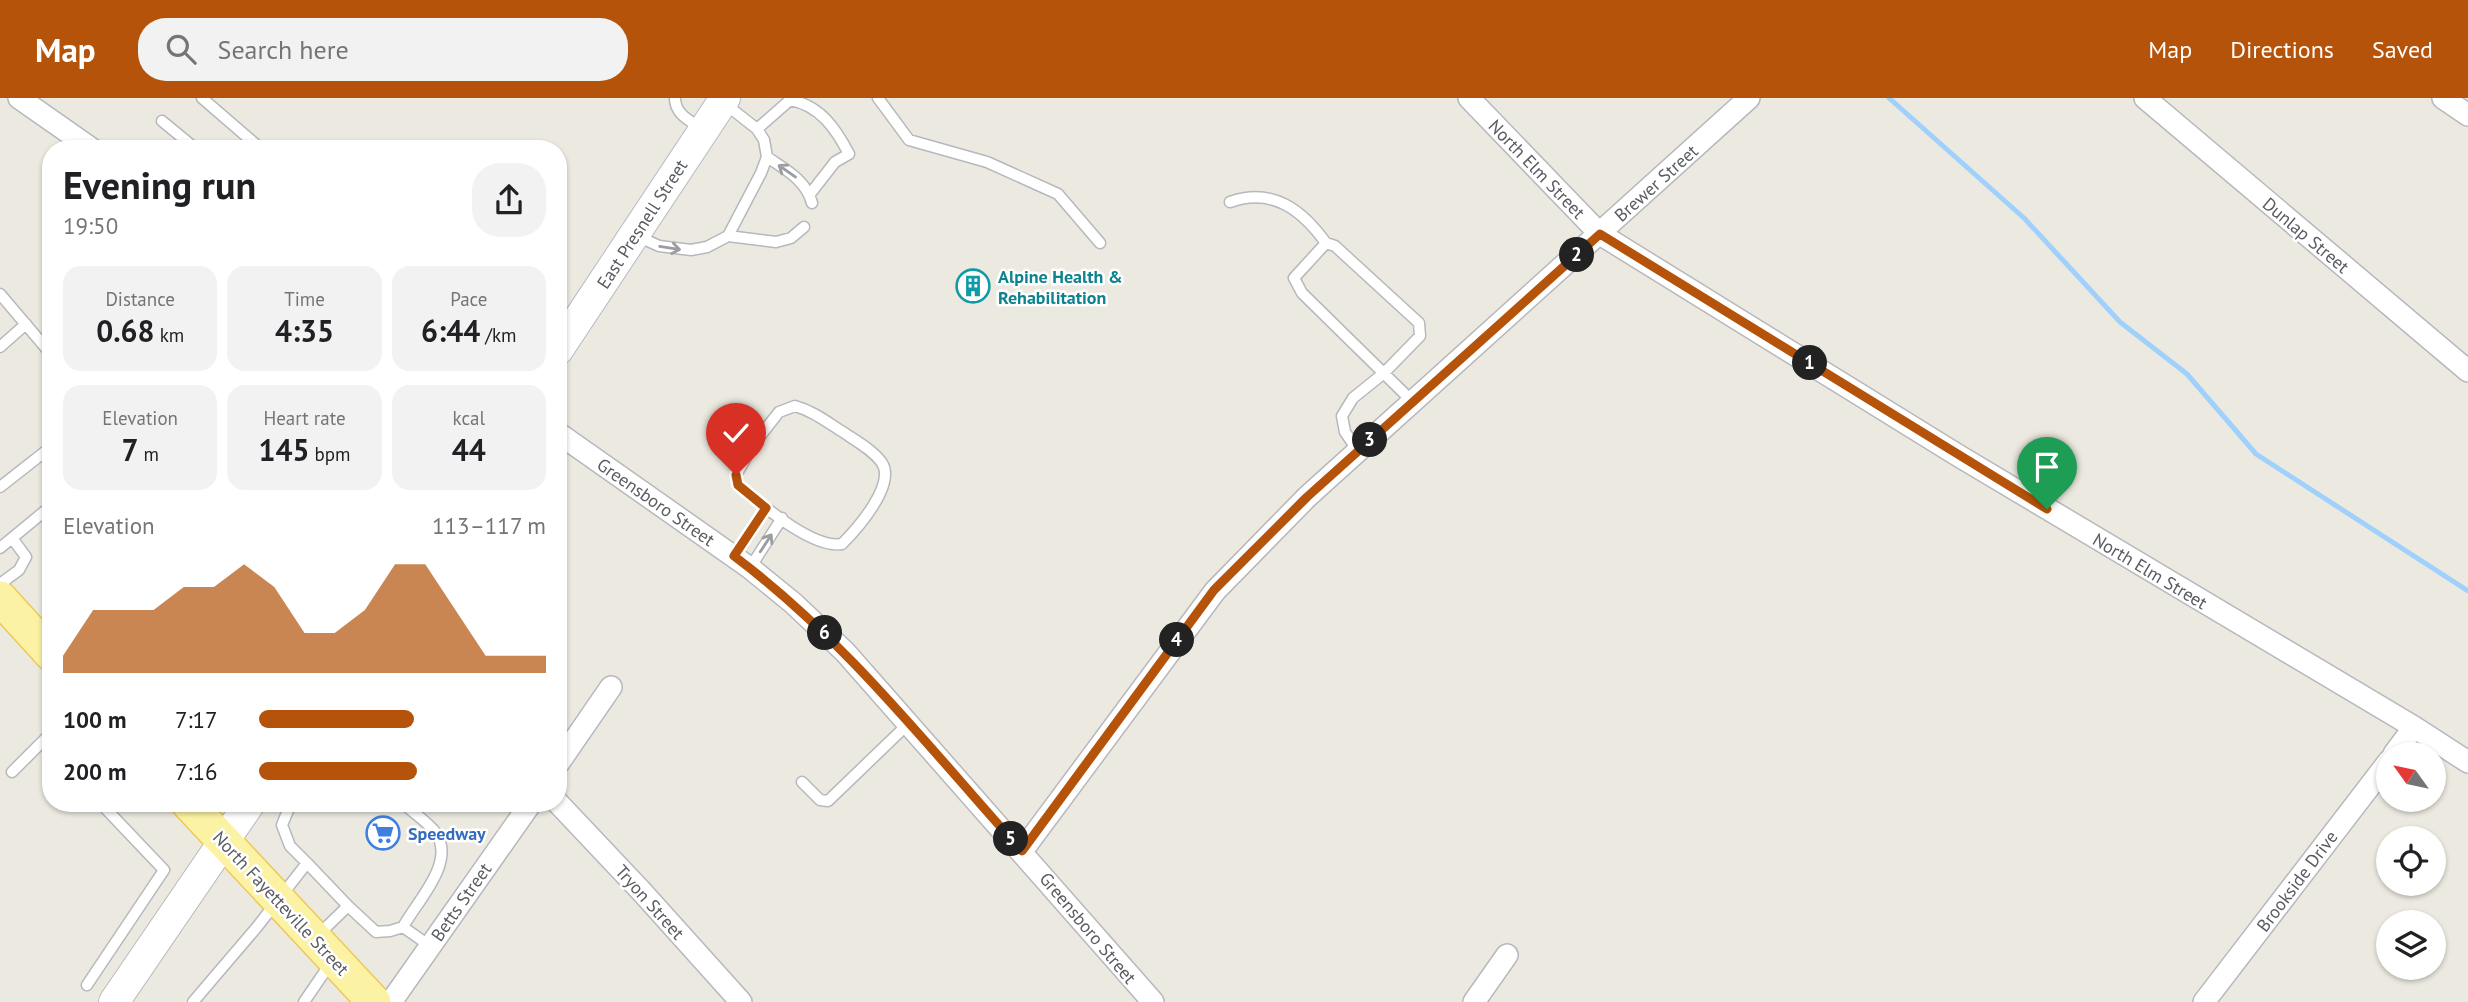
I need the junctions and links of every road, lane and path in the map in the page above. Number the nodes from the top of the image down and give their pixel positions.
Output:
1 (19, 98) edge
2 (202, 98) edge
3 (675, 98) edge
4 (878, 98) edge
5 (1469, 98) edge
6 (1749, 98) edge
7 (2145, 98) edge
8 (2443, 98) edge
9 (724, 100) edge
10 (2468, 115) edge
11 (162, 121) dead end
12 (753, 125) junction
13 (704, 130) junction
14 (79, 140) edge
15 (185, 140) edge
16 (250, 140) edge
17 (767, 157) junction
18 (1230, 202) dead end
19 (804, 227) dead end
20 (1600, 234) junction
21 (635, 235) junction
22 (728, 236) junction
23 (1100, 243) dead end
24 (1325, 243) junction
25 (0, 293) edge
26 (26, 324) junction
27 (567, 337) edge
28 (42, 343) edge
29 (0, 347) edge
30 (2468, 371) edge
31 (1384, 373) junction
32 (1413, 402) junction
33 (567, 439) edge
34 (1358, 451) junction
35 (42, 454) edge
36 (0, 487) edge
37 (766, 508) junction
38 (42, 513) edge
39 (782, 518) junction
40 (12, 538) junction
41 (0, 548) edge
42 (742, 562) junction
43 (0, 584) edge
44 (0, 598) edge
45 (42, 644) edge
46 (611, 687) dead end
47 (909, 723) junction
48 (2414, 727) junction
49 (42, 742) edge
50 (2403, 742) edge
51 (567, 751) edge
52 (2468, 762) edge
53 (12, 772) dead end
54 (2376, 778) edge
55 (802, 782) dead end
56 (109, 812) edge
57 (196, 812) edge
58 (244, 812) edge
59 (287, 812) edge
60 (413, 812) edge
61 (525, 812) edge
62 (567, 812) edge
63 (224, 842) junction
64 (1022, 851) junction
65 (307, 863) junction
66 (278, 898) junction
67 (348, 906) junction
68 (403, 927) junction
69 (138, 939) junction
70 (430, 946) junction
71 (324, 949) junction
72 (1507, 956) dead end
73 (88, 985) dead end
74 (121, 999) edge
75 (193, 1002) edge
76 (304, 1002) edge
77 (374, 1002) edge
78 (391, 1002) edge
79 (741, 1002) edge
80 (1153, 1002) edge
81 (1474, 1002) edge
82 (2204, 1002) edge

1 - 14 street
2 - 16 lane
3 - 13 lane
4 - 23 lane
5 - 20 street, North Elm Street
6 - 20 street, Brewer Street
7 - 30 street, Dunlap Street
8 - 10 street
9 - 12 lane
9 - 13 main road, East Presnell Street
11 - 15 lane
12 - 17 lane
12 -> 17 lane
13 - 21 main road, East Presnell Street
17 - 22 lane
18 - 24 lane
19 - 22 lane
20 - 32 street, Brewer Street
20 - 48 street, North Elm Street
21 -> 22 lane
21 - 27 main road, East Presnell Street
24 - 31 lane
24 - 31 lane
25 - 26 lane
26 - 28 lane
26 - 29 lane
31 - 32 lane
31 - 34 lane
32 - 34 street, Brewer Street
33 - 42 street, Greensboro Street
34 - 64 street, Brewer Street
35 - 36 lane
37 - 39 lane
37 - 39 lane
37 - 42 lane
38 - 40 lane
42 -> 39 lane
40 - 41 lane
40 - 43 lane
42 - 47 street, Greensboro Street
44 - 45 main road
46 - 51 street
47 - 55 lane
47 - 64 street, Greensboro Street
48 - 50 street
48 - 52 street, North Elm Street
49 - 53 lane
54 - 82 street, Brookside Drive
56 - 69 lane
57 - 63 main road, North Fayetteville Street
58 - 63 main road
59 - 65 lane
60 - 68 lane
61 - 70 street, Betts Street
62 - 79 street, Tryon Street
63 - 66 main road, North Fayetteville Street
63 - 69 main road
64 - 80 street, Greensboro Street
65 - 66 lane
65 - 67 lane
66 - 71 main road, North Fayetteville Street
66 - 75 lane
67 - 68 lane
67 - 71 lane
68 - 70 lane
69 - 73 lane
69 - 74 main road
70 - 78 street, Betts Street
71 - 76 lane
71 - 77 main road, North Fayetteville Street
72 - 81 street

